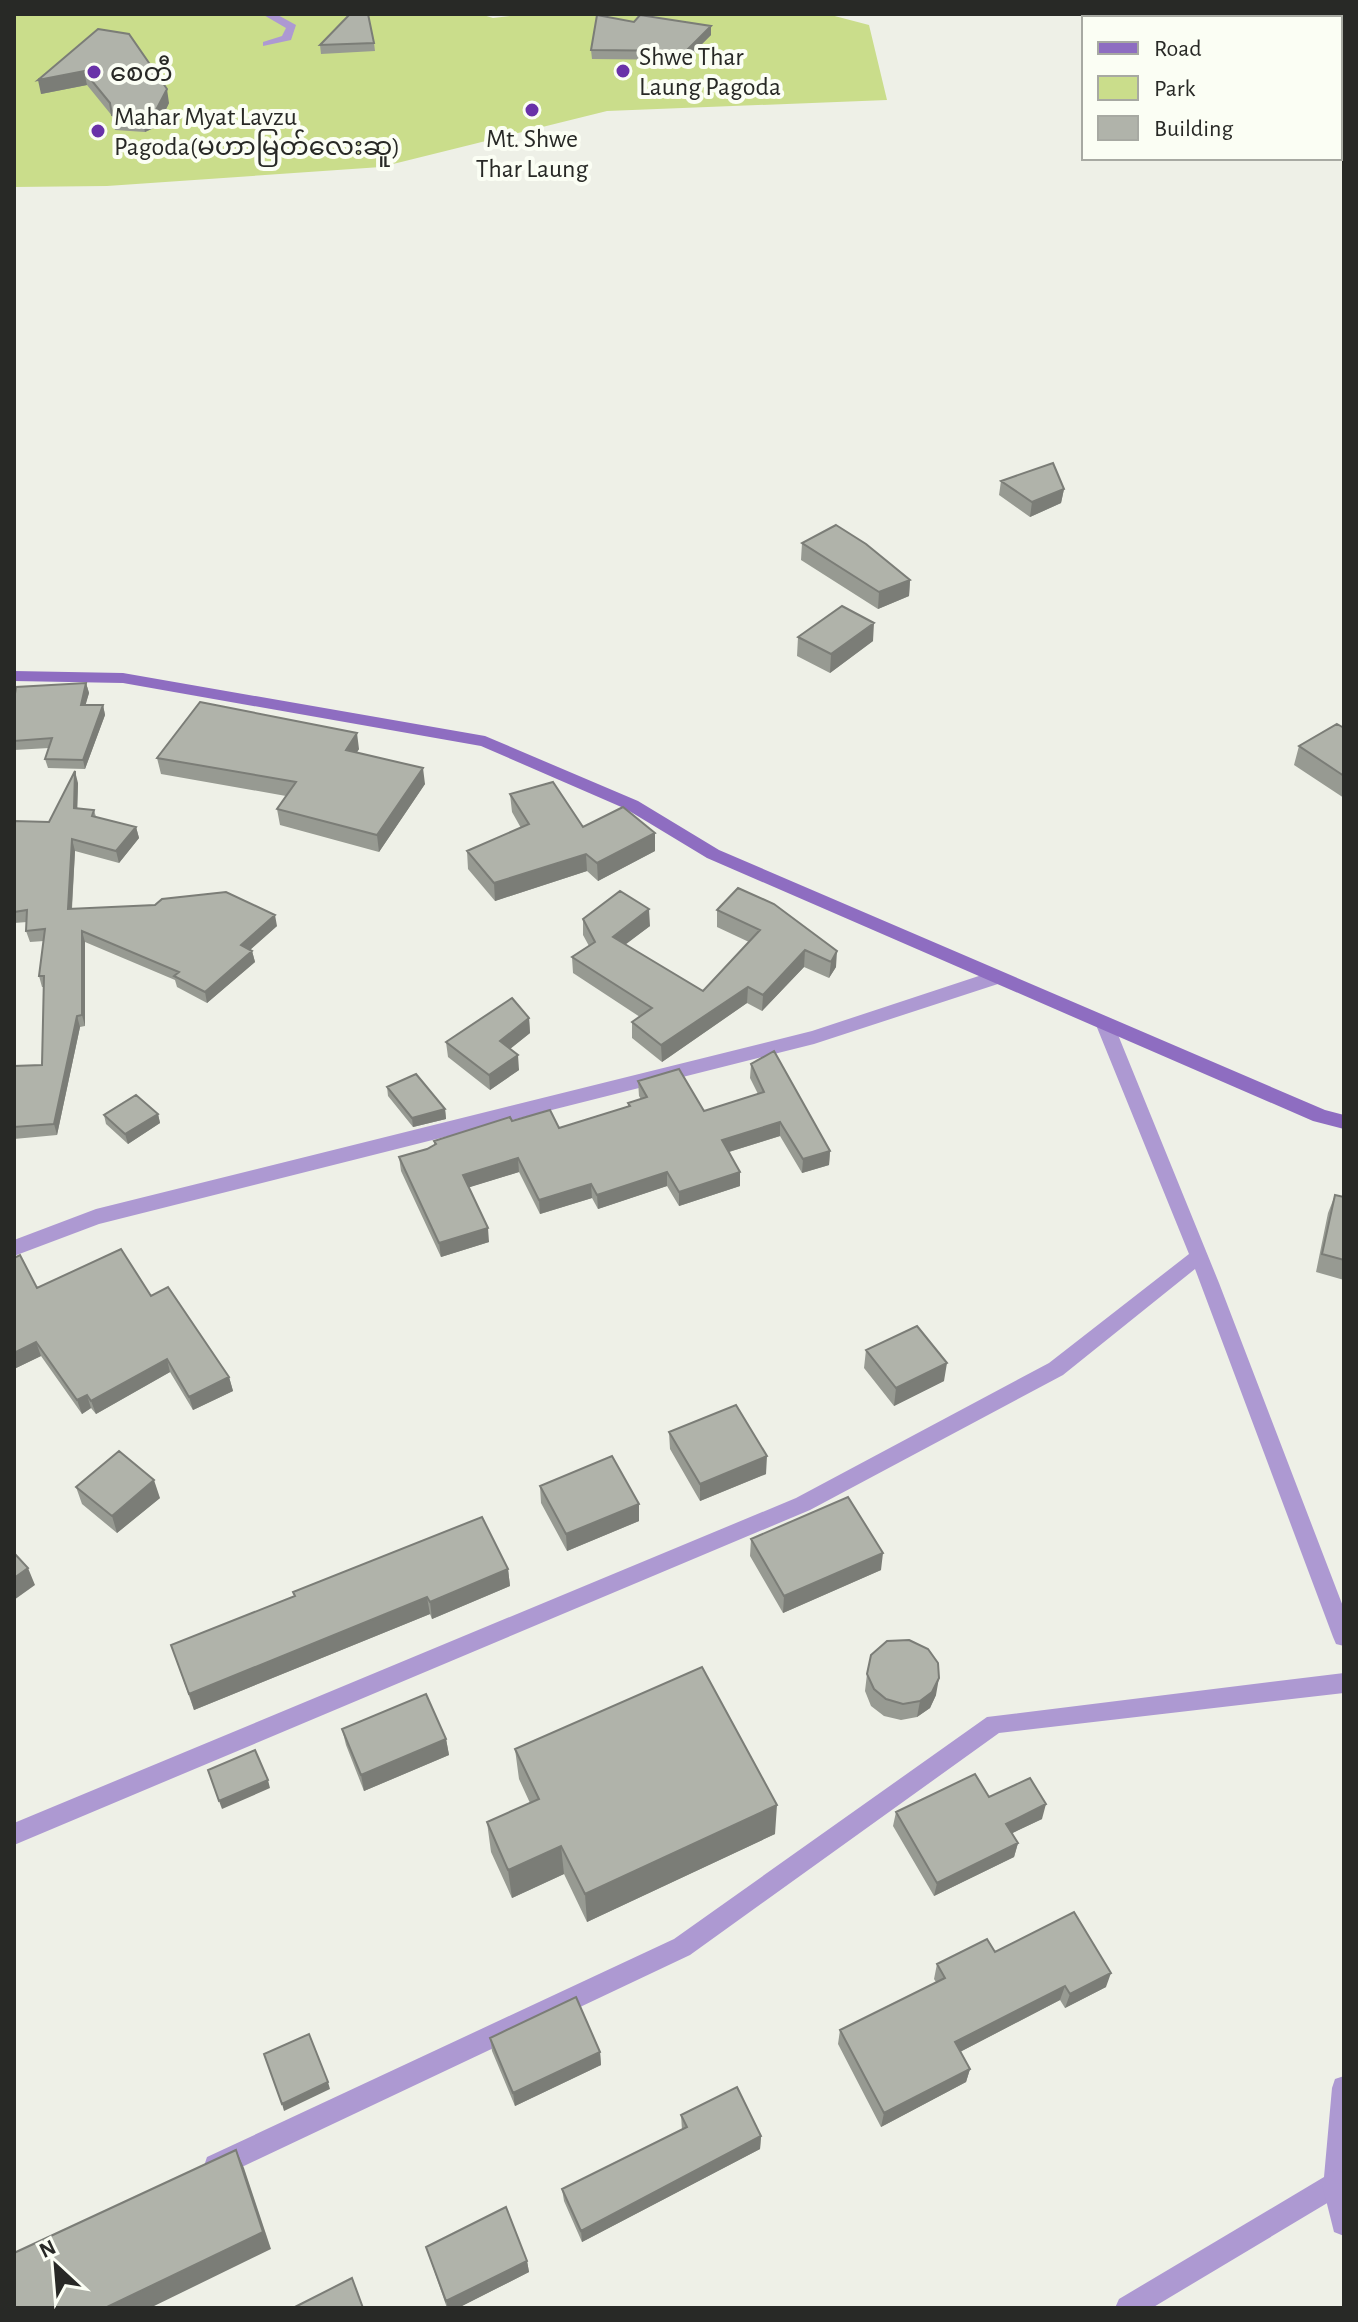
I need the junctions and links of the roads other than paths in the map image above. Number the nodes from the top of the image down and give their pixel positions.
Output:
1 (268, 14) edge
2 (267, 44) dead end
3 (14, 676) edge
4 (997, 977) junction
5 (1105, 1025) junction
6 (1344, 1122) edge
7 (14, 1248) edge
8 (1199, 1256) junction
9 (1344, 1637) edge
10 (1344, 1683) edge
11 (14, 1834) edge
12 (1344, 2088) edge
13 (199, 2174) edge
14 (1340, 2186) edge
15 (1344, 2222) edge
16 (1128, 2308) edge

1 - 2 street
3 - 4 main road
4 - 5 main road
4 - 7 street
5 - 6 main road
5 - 8 lane
8 - 9 lane
8 - 11 lane
10 - 13 lane
12 - 14 lane
14 - 15 street
14 - 16 lane

